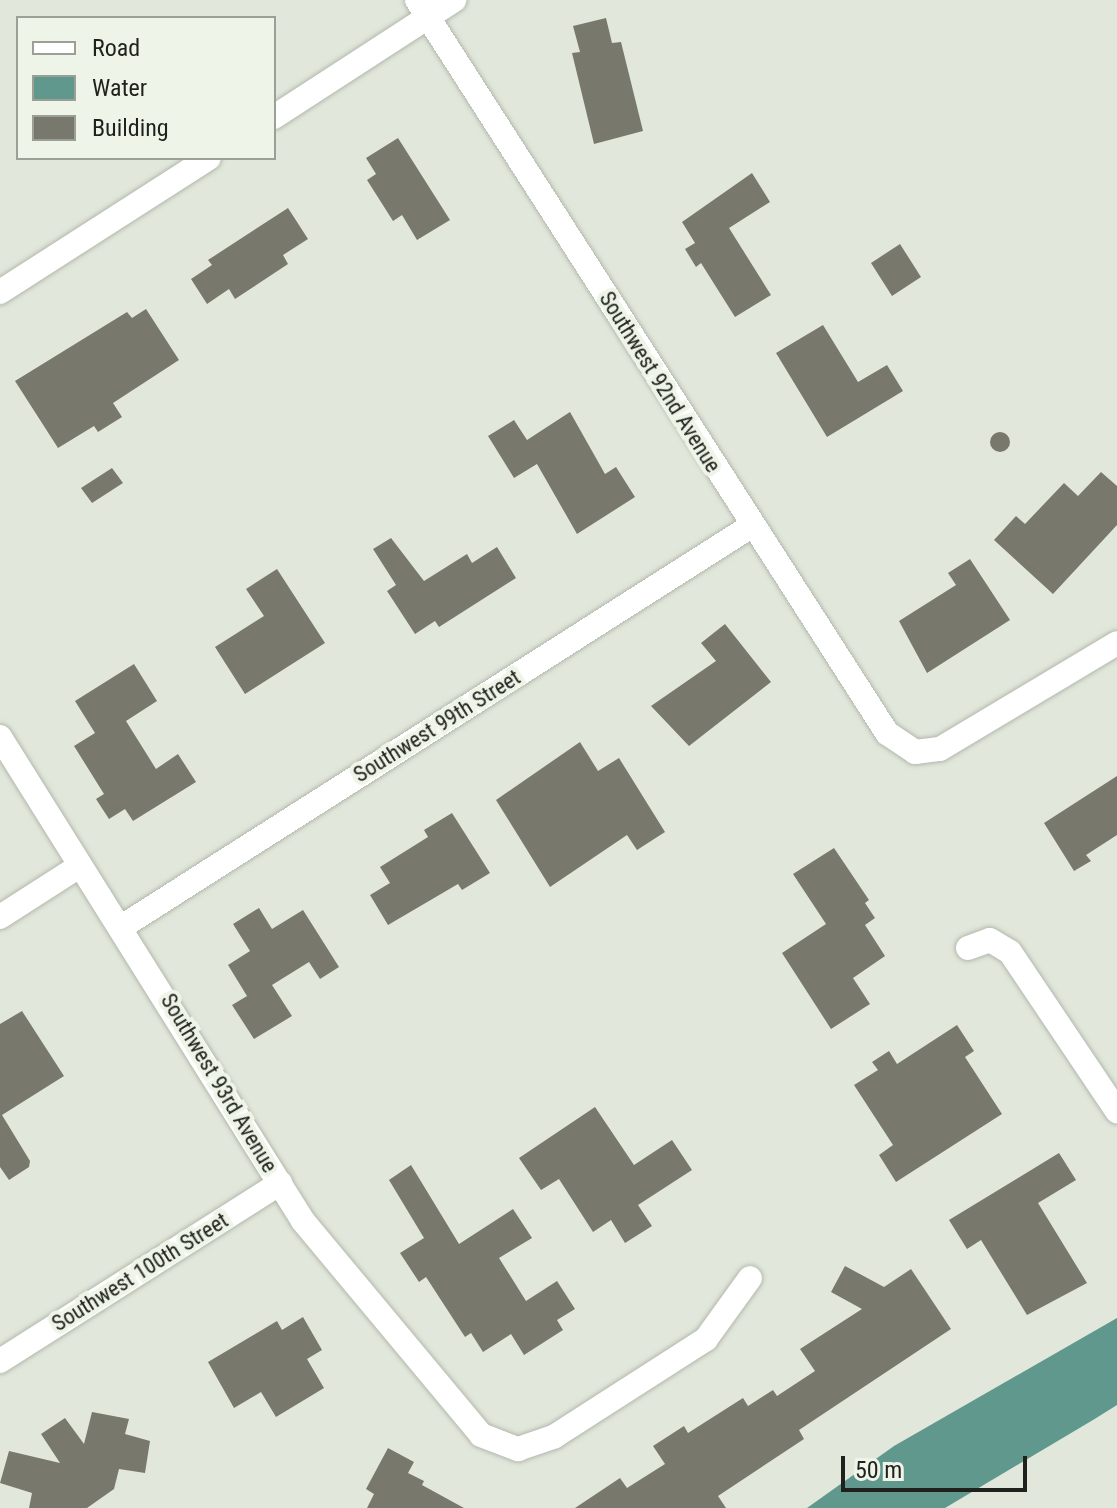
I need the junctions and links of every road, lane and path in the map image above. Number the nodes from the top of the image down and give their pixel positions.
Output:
1 (454, 0) edge
2 (422, 9) edge
3 (276, 116) edge
4 (206, 160) edge
5 (0, 292) edge
6 (751, 526) junction
7 (1117, 643) edge
8 (0, 737) edge
9 (78, 867) junction
10 (0, 917) edge
11 (123, 926) junction
12 (968, 948) dead end
13 (1117, 1111) edge
14 (280, 1183) junction
15 (750, 1278) dead end
16 (0, 1361) edge

1 - 2 street
2 - 3 street
2 - 6 street, Southwest 92nd Avenue
4 - 5 street
6 - 7 street, Southwest 92nd Avenue
6 - 11 street, Southwest 99th Street
8 - 9 street, Southwest 93rd Avenue
9 - 10 street
9 - 11 street, Southwest 93rd Avenue
11 - 14 street, Southwest 93rd Avenue
12 - 13 street
14 - 15 street, Southwest 93rd Avenue
14 - 16 street, Southwest 100th Street

